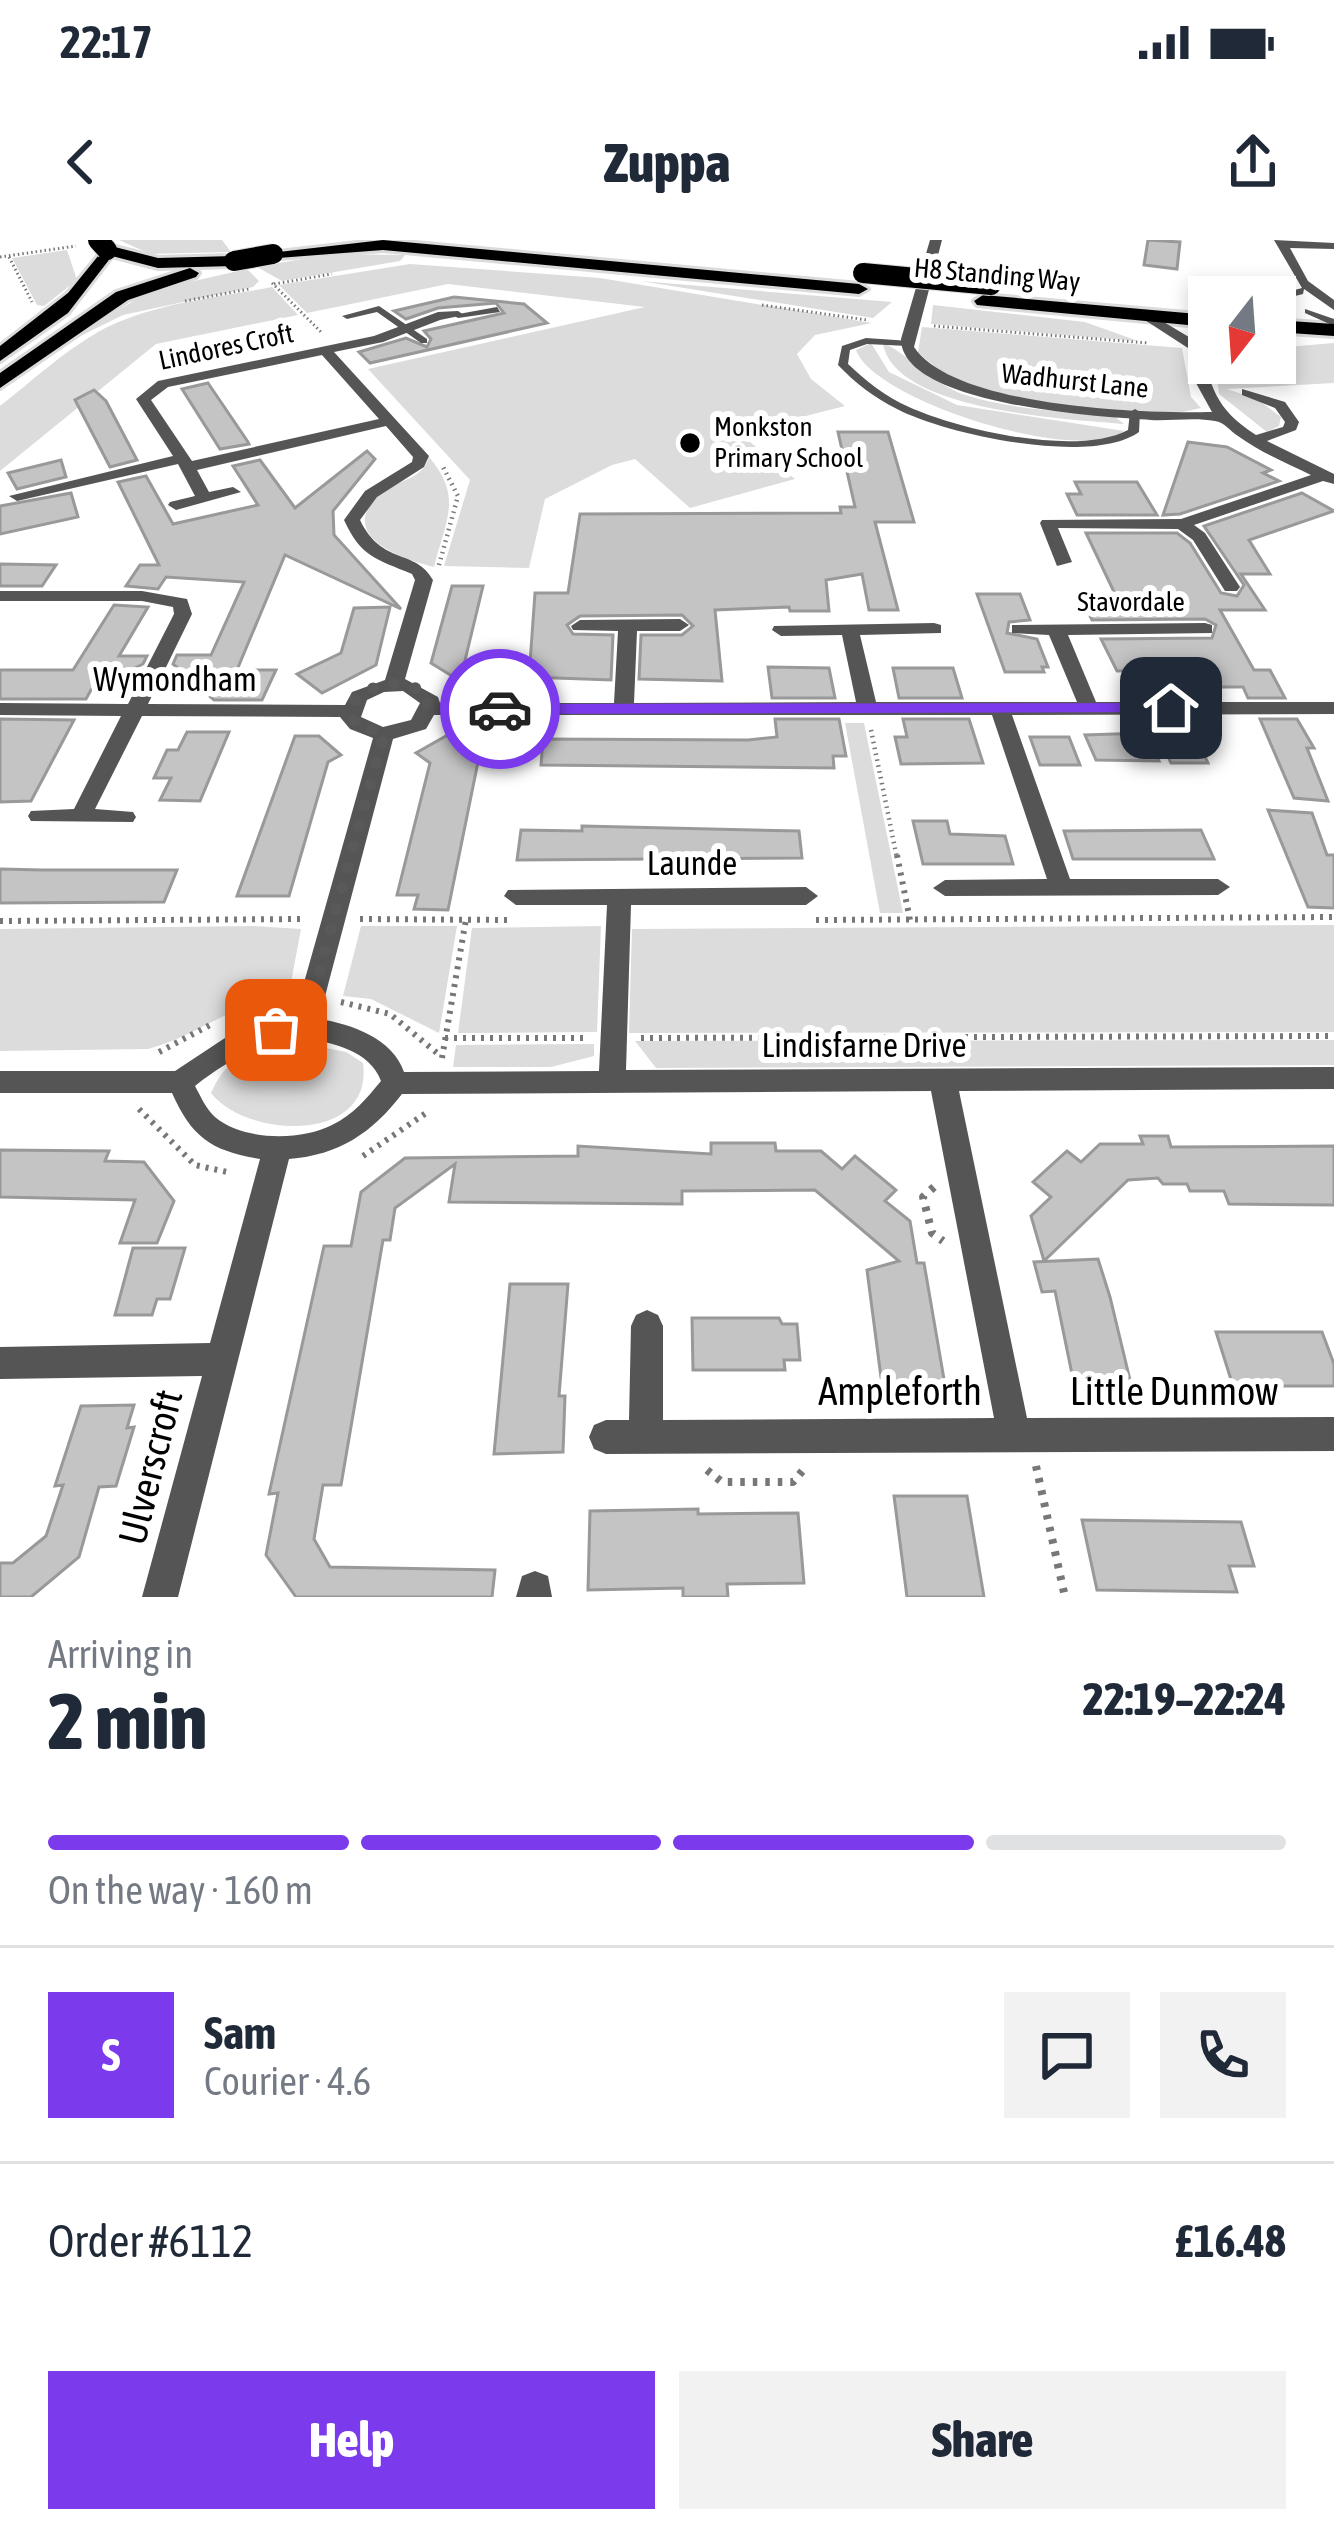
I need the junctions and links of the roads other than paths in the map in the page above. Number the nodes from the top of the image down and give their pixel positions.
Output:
1 (314, 240) edge
2 (476, 240) edge
3 (936, 240) edge
4 (1282, 243) edge
5 (97, 244) edge
6 (1334, 247) edge
7 (275, 254) junction
8 (234, 261) junction
9 (861, 281) junction
10 (1301, 287) junction
11 (1296, 289) edge
12 (987, 293) junction
13 (1188, 307) edge
14 (1334, 309) edge
15 (497, 310) dead end
16 (1188, 310) edge
17 (1296, 310) edge
18 (1308, 311) junction
19 (458, 315) joint
20 (1143, 315) junction
21 (347, 316) dead end
22 (1334, 327) edge
23 (1296, 328) edge
24 (404, 330) junction
25 (1188, 337) edge
26 (424, 341) dead end
27 (907, 343) junction
28 (330, 347) junction
29 (0, 355) edge
30 (0, 382) edge
31 (1200, 384) edge
32 (1247, 392) dead end
33 (1135, 412) junction
34 (1223, 416) junction
35 (389, 421) junction
36 (1255, 440) junction
37 (185, 463) junction
38 (1329, 478) edge
39 (233, 492) dead end
40 (17, 496) dead end
41 (204, 498) junction
42 (176, 505) dead end
43 (1182, 524) junction
44 (1063, 562) dead end
45 (1232, 587) dead end
46 (0, 596) edge
47 (580, 626) dead end
48 (628, 626) junction
49 (680, 626) dead end
50 (1205, 628) dead end
51 (934, 629) dead end
52 (1018, 629) dead end
53 (1057, 629) junction
54 (781, 630) dead end
55 (850, 630) junction
56 (394, 684) junction
57 (624, 708) junction
58 (1000, 708) junction
59 (1089, 708) junction
60 (1334, 708) edge
61 (0, 709) edge
62 (136, 709) junction
63 (430, 709) junction
64 (349, 711) junction
65 (867, 713) junction
66 (384, 734) junction
67 (39, 816) dead end
68 (81, 816) junction
69 (125, 817) dead end
70 (1061, 887) junction
71 (1218, 887) dead end
72 (945, 888) dead end
73 (620, 896) junction
74 (513, 908) road end
75 (802, 908) road end
76 (304, 1028) junction
77 (1334, 1078) edge
78 (0, 1082) edge
79 (180, 1082) junction
80 (612, 1082) junction
81 (943, 1082) junction
82 (395, 1083) junction
83 (278, 1146) junction
84 (647, 1326) dead end
85 (222, 1359) junction
86 (0, 1363) edge
87 (1013, 1432) junction
88 (1334, 1434) edge
89 (646, 1436) junction
90 (606, 1437) dead end
91 (160, 1597) edge

1 - 7 highway
2 - 9 highway, H8 Standing Way
3 - 27 street
4 - 6 street
4 - 10 street
5 - 8 highway
5 - 29 highway
7 - 8 highway, bridge
7 - 9 highway, H8 Standing Way
8 - 30 highway
9 - 12 highway, H8 Standing Way
10 - 11 street
10 - 14 street
10 - 18 street
12 - 13 highway, H8 Standing Way
12 - 20 highway, H8 Standing Way
14 - 18 highway
15 - 19 lane
16 - 20 highway, H8 Standing Way
17 - 18 highway
18 - 22 lane
19 - 24 street
20 - 25 street
21 - 24 lane
22 - 23 highway
24 - 26 lane
24 - 28 street
27 - 33 street, Wadhurst Lane
27 - 33 lane
28 - 35 street
28 - 37 street, Lindores Croft
31 - 34 street
32 - 36 street
33 - 34 street, Wadhurst Lane
34 - 36 street
35 - 37 street
35 - 56 street
36 - 38 street
37 - 40 street
37 - 41 street
38 - 43 street
39 - 41 street
41 - 42 street
43 - 44 street
43 - 45 street
46 - 62 street
47 - 48 street
48 - 49 street
48 - 57 street
50 - 53 street, Stavordale
51 - 55 street
52 - 53 street, Stavordale
53 - 59 street, Stavordale
54 - 55 street
55 - 65 street
56 - 63 street
56 - 64 street
57 - 63 street
57 - 65 street
58 - 59 street
58 - 65 street
58 - 70 street
59 - 60 street
61 - 62 street, Wymondham
62 - 64 street, Wymondham
62 - 68 street
63 - 66 street
64 - 66 street
66 - 76 street
67 - 68 street
68 - 69 street
70 - 71 street
70 - 72 street
73 - 74 street
73 - 75 street, Launde
73 - 80 street, Launde
76 - 79 street
76 - 82 street
77 - 81 street, Lindisfarne Drive
78 - 79 street
79 - 83 street
80 - 81 street, Lindisfarne Drive
80 - 82 street, Lindisfarne Drive
81 - 87 street, Ampleforth
82 - 83 street
83 - 85 street, Ulverscroft
84 - 89 street
85 - 86 street, Ulverscroft
85 - 91 street, Ulverscroft
87 - 88 street, Little Dunmow
87 - 89 street, Ampleforth
89 - 90 street, Ampleforth

